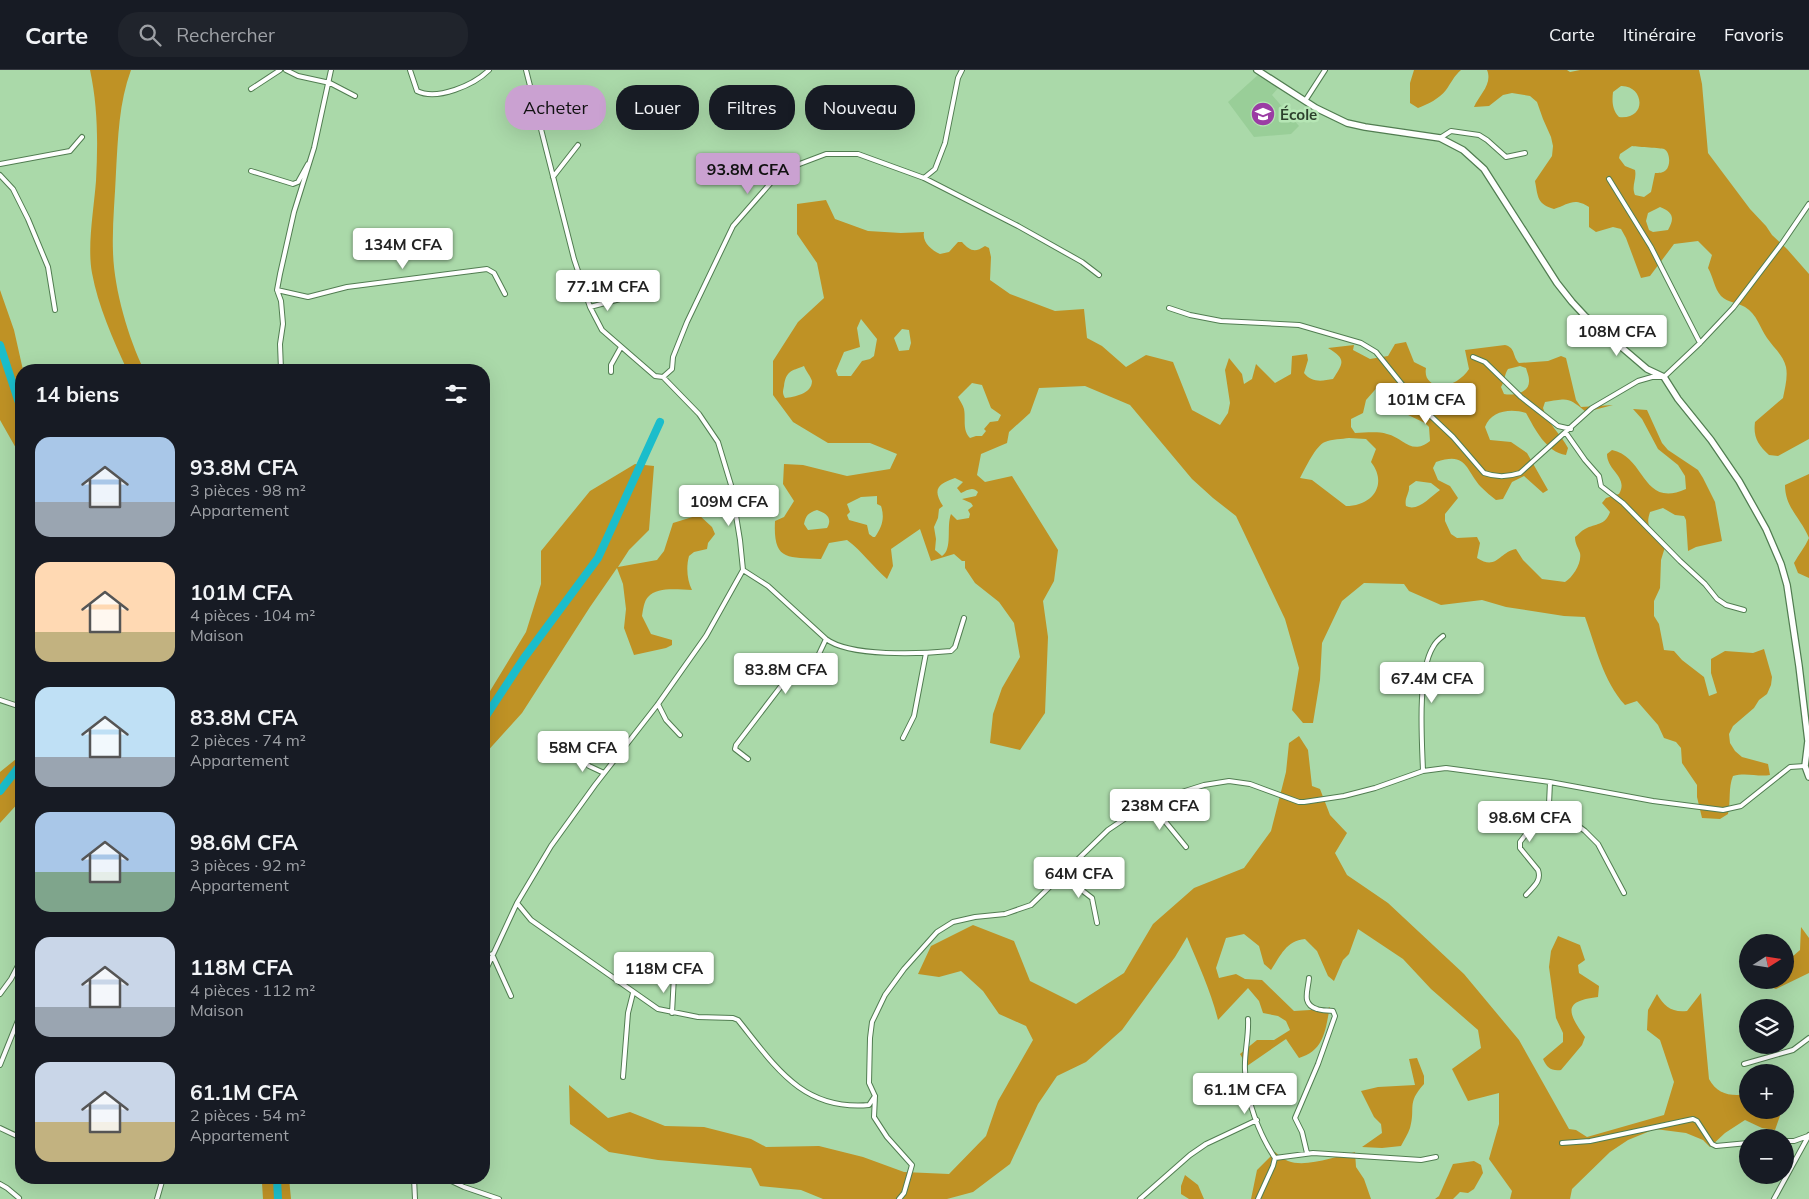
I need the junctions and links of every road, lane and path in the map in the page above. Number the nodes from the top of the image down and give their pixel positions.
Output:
1 (280, 70) edge
2 (286, 70) edge
3 (331, 70) edge
4 (410, 70) edge
5 (489, 70) edge
6 (526, 70) edge
7 (962, 70) edge
8 (1257, 70) edge
9 (1325, 70) edge
10 (330, 83) junction
11 (251, 89) dead end
12 (355, 96) dead end
13 (1305, 101) junction
14 (82, 137) dead end
15 (1440, 138) junction
16 (578, 144) dead end
17 (1525, 153) dead end
18 (312, 158) junction
19 (0, 164) edge
20 (251, 171) dead end
21 (0, 174) edge
22 (553, 177) junction
23 (924, 178) junction
24 (1609, 179) dead end
25 (1809, 204) edge
26 (1099, 275) dead end
27 (277, 290) junction
28 (505, 294) dead end
29 (620, 298) dead end
30 (590, 307) junction
31 (1169, 308) dead end
32 (55, 310) dead end
33 (1700, 343) junction
34 (621, 347) junction
35 (1473, 357) dead end
36 (281, 364) edge
37 (611, 372) dead end
38 (1664, 377) junction
39 (663, 378) junction
40 (1571, 429) junction
41 (1566, 433) junction
42 (743, 570) junction
43 (1744, 610) dead end
44 (964, 618) dead end
45 (1442, 636) dead end
46 (826, 640) junction
47 (926, 653) junction
48 (0, 700) edge
49 (658, 704) junction
50 (15, 705) edge
51 (680, 734) dead end
52 (903, 738) dead end
53 (575, 752) dead end
54 (748, 759) dead end
55 (1805, 766) junction
56 (1423, 771) junction
57 (604, 773) junction
58 (1809, 777) edge
59 (1550, 782) junction
60 (1150, 803) junction
61 (1549, 804) junction
62 (1186, 847) dead end
63 (1062, 875) junction
64 (1624, 893) dead end
65 (1526, 896) dead end
66 (517, 903) junction
67 (1097, 923) dead end
68 (492, 954) junction
69 (490, 959) edge
70 (15, 971) edge
71 (674, 976) dead end
72 (1309, 978) dead end
73 (633, 993) junction
74 (0, 994) edge
75 (511, 996) dead end
76 (672, 1013) junction
77 (1248, 1019) dead end
78 (15, 1028) edge
79 (1809, 1038) edge
80 (1744, 1064) dead end
81 (0, 1065) edge
82 (623, 1077) dead end
83 (875, 1096) junction
84 (1257, 1120) junction
85 (0, 1128) edge
86 (15, 1135) edge
87 (1809, 1136) edge
88 (1794, 1141) edge
89 (1562, 1143) dead end
90 (1739, 1144) edge
91 (1307, 1154) junction
92 (1436, 1157) dead end
93 (1275, 1158) junction
94 (0, 1184) edge
95 (161, 1184) edge
96 (414, 1184) edge
97 (459, 1184) edge
98 (19, 1198) edge
99 (157, 1199) edge
100 (415, 1199) edge
101 (499, 1199) edge
102 (899, 1199) edge
103 (1140, 1199) edge
104 (1258, 1199) edge
105 (1774, 1199) edge

1 - 11 street
2 - 10 street
3 - 10 street
4 - 5 street
6 - 22 street
7 - 23 street
8 - 13 main road
9 - 13 street
10 - 12 street
10 - 18 street
13 - 15 main road
14 - 19 street
15 - 17 street
15 - 38 main road
16 - 22 street
18 - 20 street
18 - 27 street
21 - 32 street
22 - 30 street
23 - 26 street
23 - 39 street
24 - 33 street
25 - 33 street
27 - 28 street
27 - 36 street
29 - 30 street
30 - 34 street
31 - 41 street
33 - 38 street
34 - 37 street
34 - 39 street
35 - 40 street
38 - 40 street
38 - 55 main road
39 - 42 street
40 - 41 street
41 - 43 street
42 - 46 street
42 - 49 street
44 - 47 street
45 - 56 street
46 - 47 street
46 - 54 street
47 - 52 street
48 - 50 street
49 - 51 street
49 - 57 street
53 - 57 street
55 - 58 main road
55 - 59 street
56 - 59 street
56 - 60 street
57 - 66 street
59 - 61 street
60 - 62 street
60 - 63 street
61 - 64 street
61 - 65 street
63 - 67 street
63 - 83 street
66 - 68 street
66 - 73 street
68 - 69 street
68 - 75 street
70 - 74 street
71 - 76 street
72 - 91 street
73 - 76 street
73 - 82 street
76 - 83 street
77 - 84 street
78 - 81 street
79 - 80 street
83 - 102 street
84 - 93 street
84 - 103 street
85 - 86 street
87 - 88 street
87 - 105 street
89 - 90 street
91 - 92 street
91 - 93 street
93 - 104 street
94 - 98 street
95 - 99 street
96 - 100 street
97 - 101 street

